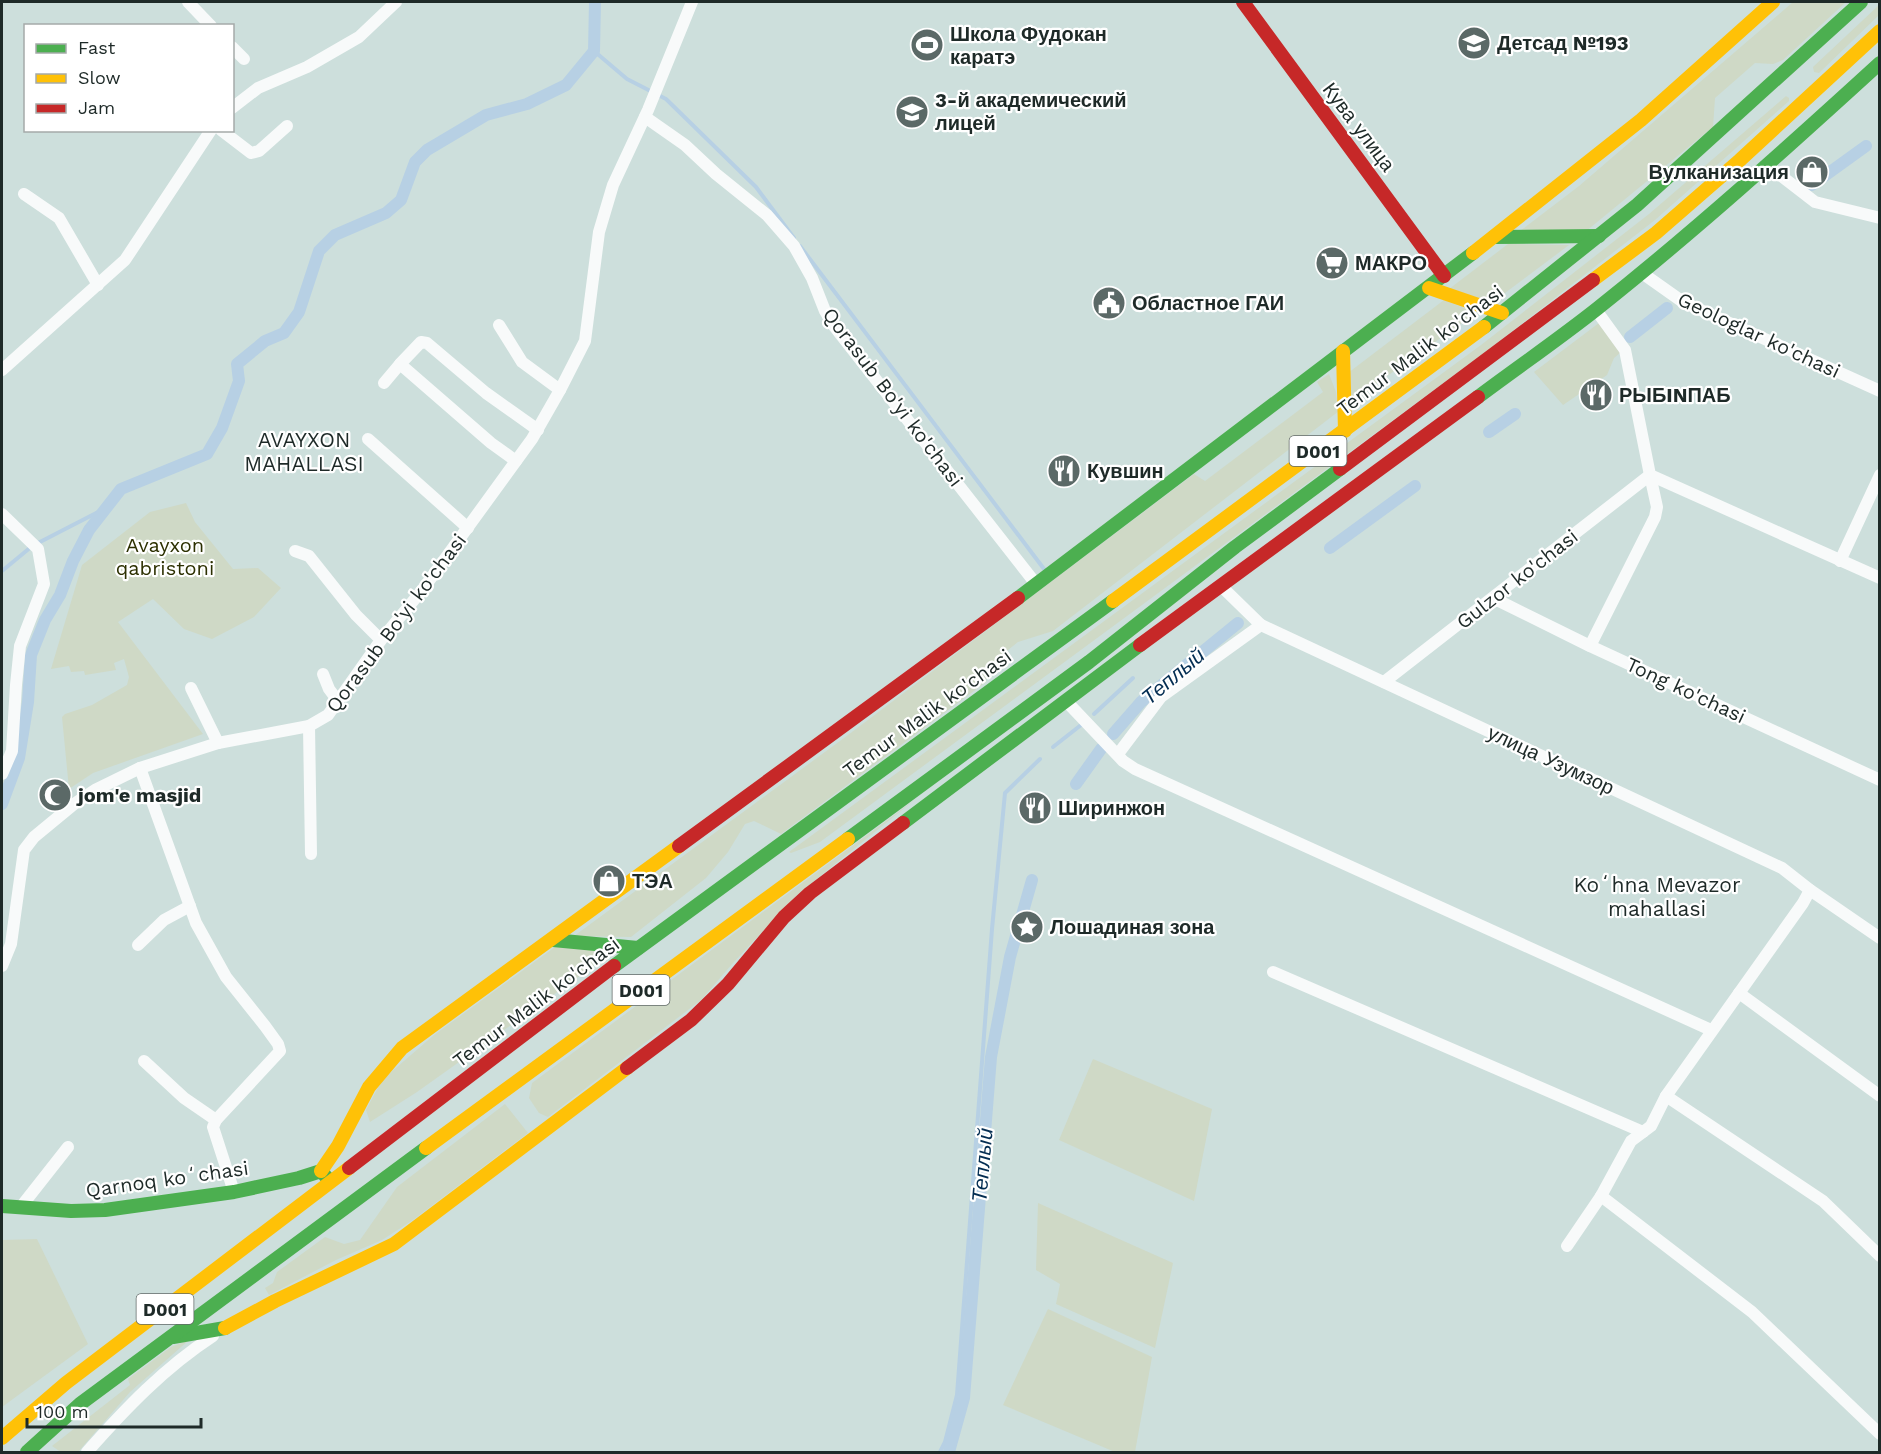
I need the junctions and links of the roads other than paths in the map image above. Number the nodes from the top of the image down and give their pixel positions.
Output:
1 (188, 2) edge
2 (396, 2) edge
3 (692, 2) edge
4 (1243, 2) edge
5 (1773, 2) edge
6 (1861, 2) edge
7 (209, 24) edge
8 (1880, 31) edge
9 (234, 49) edge
10 (244, 59) dead end
11 (1880, 63) edge
12 (1801, 80) junction
13 (234, 106) edge
14 (645, 117) junction
15 (287, 126) dead end
16 (210, 132) edge
17 (224, 132) edge
18 (1767, 165) junction
19 (24, 194) dead end
20 (1880, 218) edge
21 (1599, 236) junction
22 (1494, 237) junction
23 (1642, 273) junction
24 (1444, 276) junction
25 (98, 285) junction
26 (1429, 288) junction
27 (1596, 310) junction
28 (1502, 313) junction
29 (500, 325) dead end
30 (1342, 351) junction
31 (400, 364) junction
32 (2, 370) edge
33 (384, 383) dead end
34 (560, 390) junction
35 (1880, 391) edge
36 (538, 430) junction
37 (1345, 431) junction
38 (368, 439) dead end
39 (516, 461) junction
40 (1650, 475) junction
41 (1880, 475) edge
42 (2, 514) edge
43 (468, 528) junction
44 (295, 551) dead end
45 (1840, 561) junction
46 (1880, 578) edge
47 (1036, 584) junction
48 (1221, 586) junction
49 (1493, 598) junction
50 (1261, 625) junction
51 (381, 640) junction
52 (1590, 646) junction
53 (1095, 657) junction
54 (323, 674) dead end
55 (1091, 682) junction
56 (1384, 682) junction
57 (191, 688) dead end
58 (338, 701) junction
59 (1066, 701) junction
60 (309, 726) junction
61 (218, 743) junction
62 (1118, 754) junction
63 (140, 768) junction
64 (2, 774) edge
65 (1880, 780) edge
66 (909, 793) junction
67 (941, 794) junction
68 (311, 854) dead end
69 (748, 867) junction
70 (1809, 890) junction
71 (774, 892) junction
72 (190, 906) junction
73 (1880, 938) edge
74 (553, 940) junction
75 (138, 945) dead end
76 (638, 948) junction
77 (2, 966) edge
78 (1273, 972) dead end
79 (1739, 993) junction
80 (1711, 1030) junction
81 (144, 1061) dead end
82 (1666, 1096) junction
83 (1880, 1096) edge
84 (216, 1120) junction
85 (1643, 1132) junction
86 (68, 1147) dead end
87 (321, 1171) junction
88 (234, 1192) junction
89 (339, 1195) junction
90 (1600, 1196) junction
91 (2, 1206) edge
92 (20, 1208) junction
93 (1567, 1246) dead end
94 (1880, 1256) edge
95 (225, 1328) junction
96 (168, 1338) junction
97 (1880, 1434) edge
98 (2, 1438) edge
99 (27, 1452) edge
100 (87, 1452) edge

1 - 7 street
2 - 13 street
3 - 14 street, Qorasub Bo'yi ko'chasi
4 - 24 main road, Кува улица
5 - 22 main road
6 - 12 main road, Temur Malik ko'chasi / D001
8 - 12 main road, Temur Malik ko'chasi / D001
9 - 10 street
11 - 18 main road
12 - 21 main road, Temur Malik ko'chasi / D001
12 - 53 main road, Temur Malik ko'chasi / D001
14 - 34 street, Qorasub Bo'yi ko'chasi
14 - 47 street, Qorasub Bo'yi ko'chasi
15 - 17 street
16 - 25 street
18 - 20 street
18 - 23 main road
19 - 25 street
21 - 22 main road
21 - 28 main road, Temur Malik ko'chasi / D001
22 - 24 main road
23 - 27 main road
23 - 35 street, Geologlar ko'chasi
24 - 26 main road
25 - 32 street
26 - 28 main road
26 - 30 main road
27 - 40 street
27 - 48 main road
28 - 37 main road, Temur Malik ko'chasi / D001
29 - 34 street
30 - 37 main road
30 - 47 main road
31 - 33 street
31 - 36 street
31 - 39 street
34 - 36 street, Qorasub Bo'yi ko'chasi
36 - 39 street, Qorasub Bo'yi ko'chasi
37 - 69 main road, Temur Malik ko'chasi / D001
38 - 43 street
39 - 43 street, Qorasub Bo'yi ko'chasi
40 - 45 street
40 - 49 street, Gulzor ko'chasi
40 - 52 street
41 - 45 street
42 - 64 street
43 - 51 street, Qorasub Bo'yi ko'chasi
44 - 51 street
45 - 46 street
47 - 74 main road
48 - 50 street, улица Узумзор
48 - 55 main road
49 - 52 street, Tong ko'chasi
49 - 56 street, Gulzor ko'chasi
50 - 56 street, улица Узумзор
50 - 62 street
51 - 58 street, Qorasub Bo'yi ko'chasi
52 - 65 street, Tong ko'chasi
53 - 55 main road
53 - 66 main road, Temur Malik ko'chasi / D001
54 - 58 street
55 - 59 main road
56 - 70 street, улица Узумзор
57 - 61 street
58 - 60 street, Qorasub Bo'yi ko'chasi
59 - 62 street
59 - 67 main road
60 - 61 street, Qorasub Bo'yi ko'chasi
60 - 68 street
61 - 63 street, Qorasub Bo'yi ko'chasi
62 - 80 street
63 - 72 street
63 - 77 street, Qorasub Bo'yi ko'chasi
66 - 67 main road
66 - 71 main road, Temur Malik ko'chasi / D001
67 - 95 main road
69 - 71 main road
69 - 76 main road, Temur Malik ko'chasi / D001
70 - 73 street, улица Узумзор
70 - 79 street
71 - 89 main road, Temur Malik ko'chasi / D001
72 - 75 street
72 - 84 street
74 - 76 main road
74 - 87 main road
76 - 89 main road, Temur Malik ko'chasi / D001
78 - 85 street
79 - 80 street
79 - 83 street
80 - 82 street
81 - 84 street
82 - 85 street
82 - 94 street
84 - 88 street
85 - 90 street
86 - 92 street
87 - 88 main road, Qarnoq koʻchasi
87 - 89 main road
88 - 92 main road, Qarnoq koʻchasi
89 - 96 main road, Temur Malik ko'chasi / D001
89 - 98 main road, Temur Malik ko'chasi / D001
90 - 93 street
90 - 97 street
91 - 92 main road, Qarnoq koʻchasi
95 - 96 main road
95 - 100 street
96 - 99 main road, Temur Malik ko'chasi / D001

